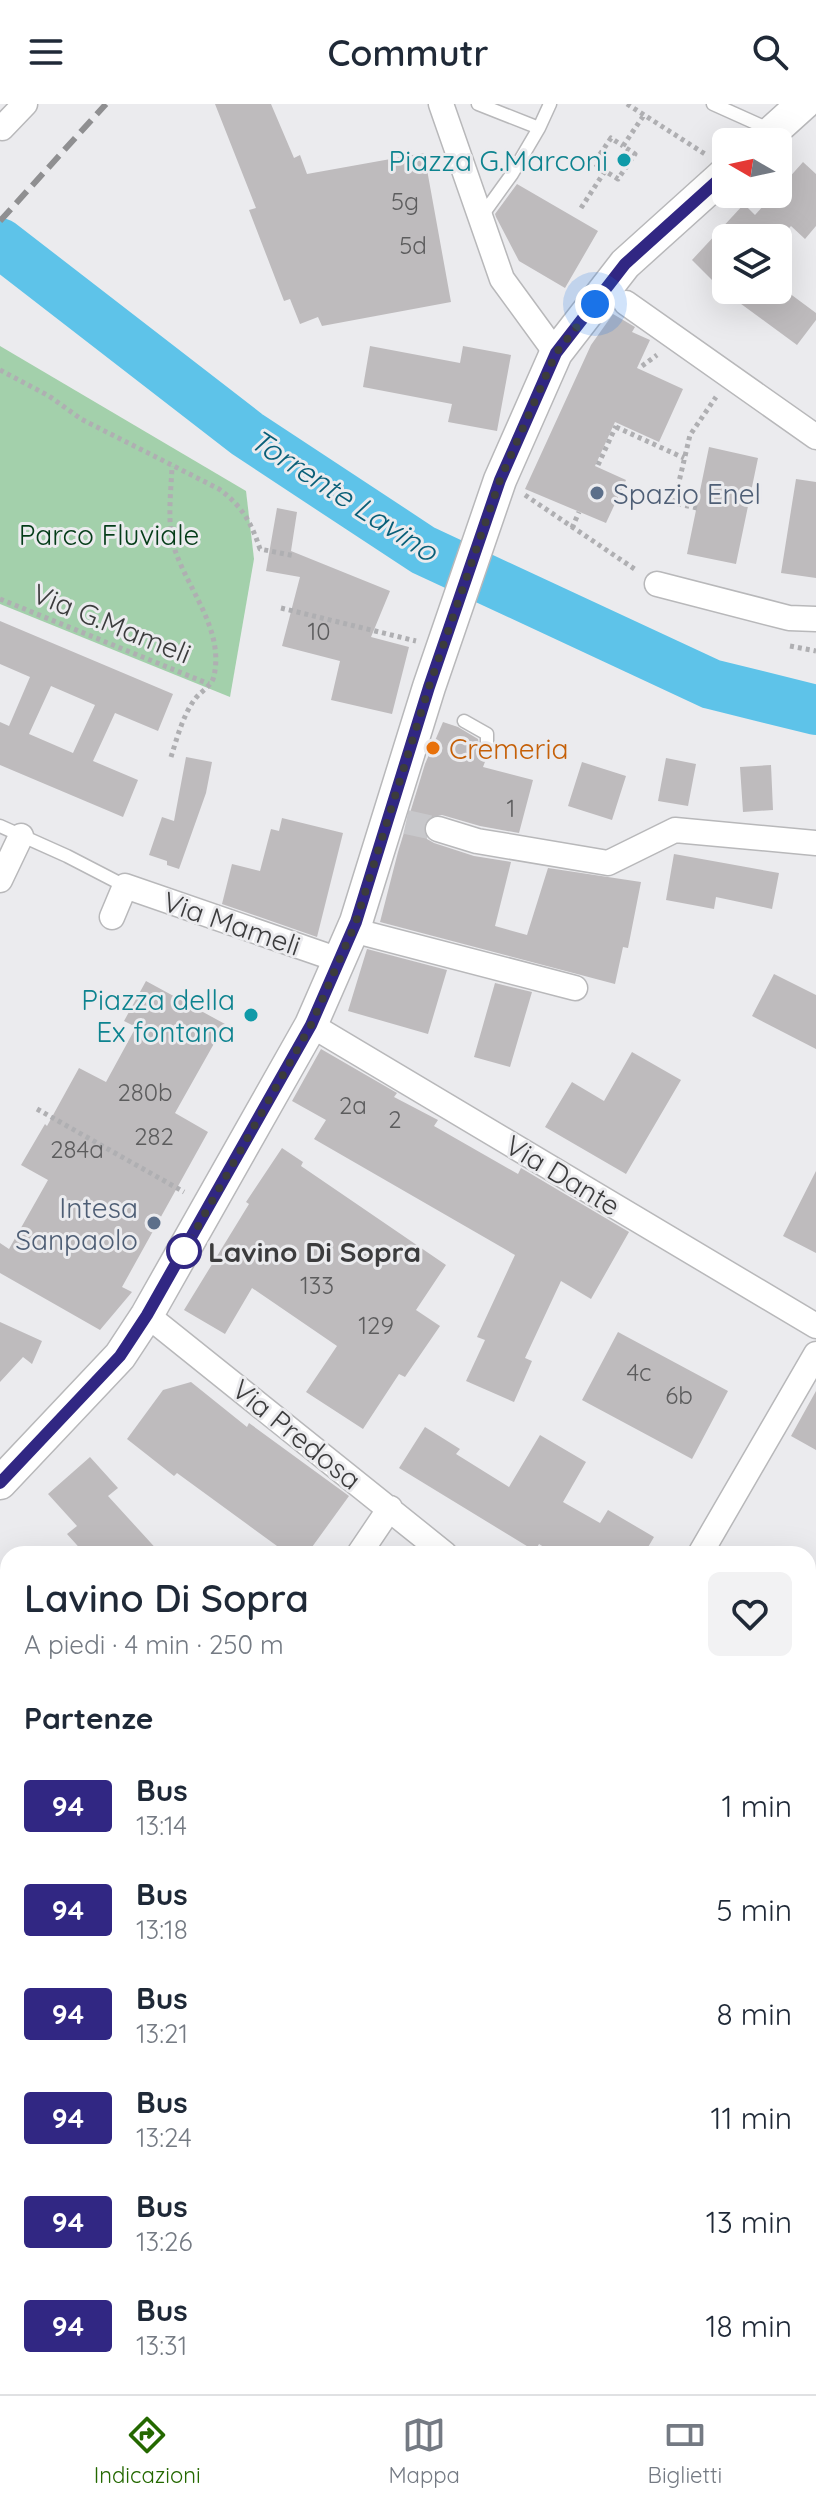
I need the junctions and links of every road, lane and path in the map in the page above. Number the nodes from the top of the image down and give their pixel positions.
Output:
1 (25, 104) edge
2 (441, 104) edge
3 (478, 104) edge
4 (550, 104) edge
5 (627, 104) edge
6 (713, 104) edge
7 (803, 104) edge
8 (644, 115) junction
9 (0, 126) edge
10 (539, 128) junction
11 (754, 128) edge
12 (776, 128) edge
13 (623, 146) junction
14 (712, 161) edge
15 (712, 168) edge
16 (605, 171) junction
17 (581, 208) dead end
18 (481, 217) junction
19 (626, 303) dead end
20 (556, 353) junction
21 (653, 359) dead end
22 (642, 366) dead end
23 (0, 370) edge
24 (730, 376) junction
25 (816, 437) edge
26 (684, 458) junction
27 (598, 465) dead end
28 (172, 466) junction
29 (697, 508) dead end
30 (579, 512) dead end
31 (572, 528) dead end
32 (295, 556) dead end
33 (657, 584) dead end
34 (0, 599) edge
35 (281, 608) dead end
36 (816, 619) edge
37 (422, 643) dead end
38 (209, 684) junction
39 (464, 721) dead end
40 (487, 745) dead end
41 (171, 757) dead end
42 (438, 829) tunnel mouth
43 (11, 831) edge
44 (816, 843) edge
45 (0, 880) edge
46 (125, 886) junction
47 (112, 917) dead end
48 (352, 930) junction
49 (339, 960) junction
50 (575, 988) dead end
51 (311, 1025) junction
52 (37, 1109) dead end
53 (209, 1206) junction
54 (147, 1315) junction
55 (816, 1326) edge
56 (816, 1354) edge
57 (0, 1483) edge
58 (390, 1508) junction
59 (364, 1546) edge
60 (435, 1546) edge
61 (705, 1546) edge

1 - 9 street
2 - 18 street
3 - 10 lane
4 - 10 lane
5 - 8 path
6 - 11 lane
7 - 12 main road
8 - 13 path
8 - 14 path
10 - 18 lane
13 - 16 path
13 - 16 path
15 - 20 main road
16 - 17 path
18 - 20 street
19 - 24 street
20 - 48 main road
21 - 22 path
23 - 28 path
24 - 25 street
24 - 26 path
26 - 27 path
26 - 29 path
28 - 32 path
28 - 38 path
30 - 31 path
33 - 36 street
34 - 38 path, Via G.Mameli
35 - 37 path
38 - 41 path
39 - 40 lane
42 - 44 street
43 - 45 street
43 - 46 lane
46 - 47 street
46 - 49 street, Via Mameli
48 - 49 main road
48 - 50 street
49 - 51 main road
51 - 53 main road
51 - 55 street, Via Dante
52 - 53 path
53 - 54 main road
54 - 57 main road
54 - 58 street, Via Predosa
56 - 61 street
58 - 59 street
58 - 60 street, Via Predosa

